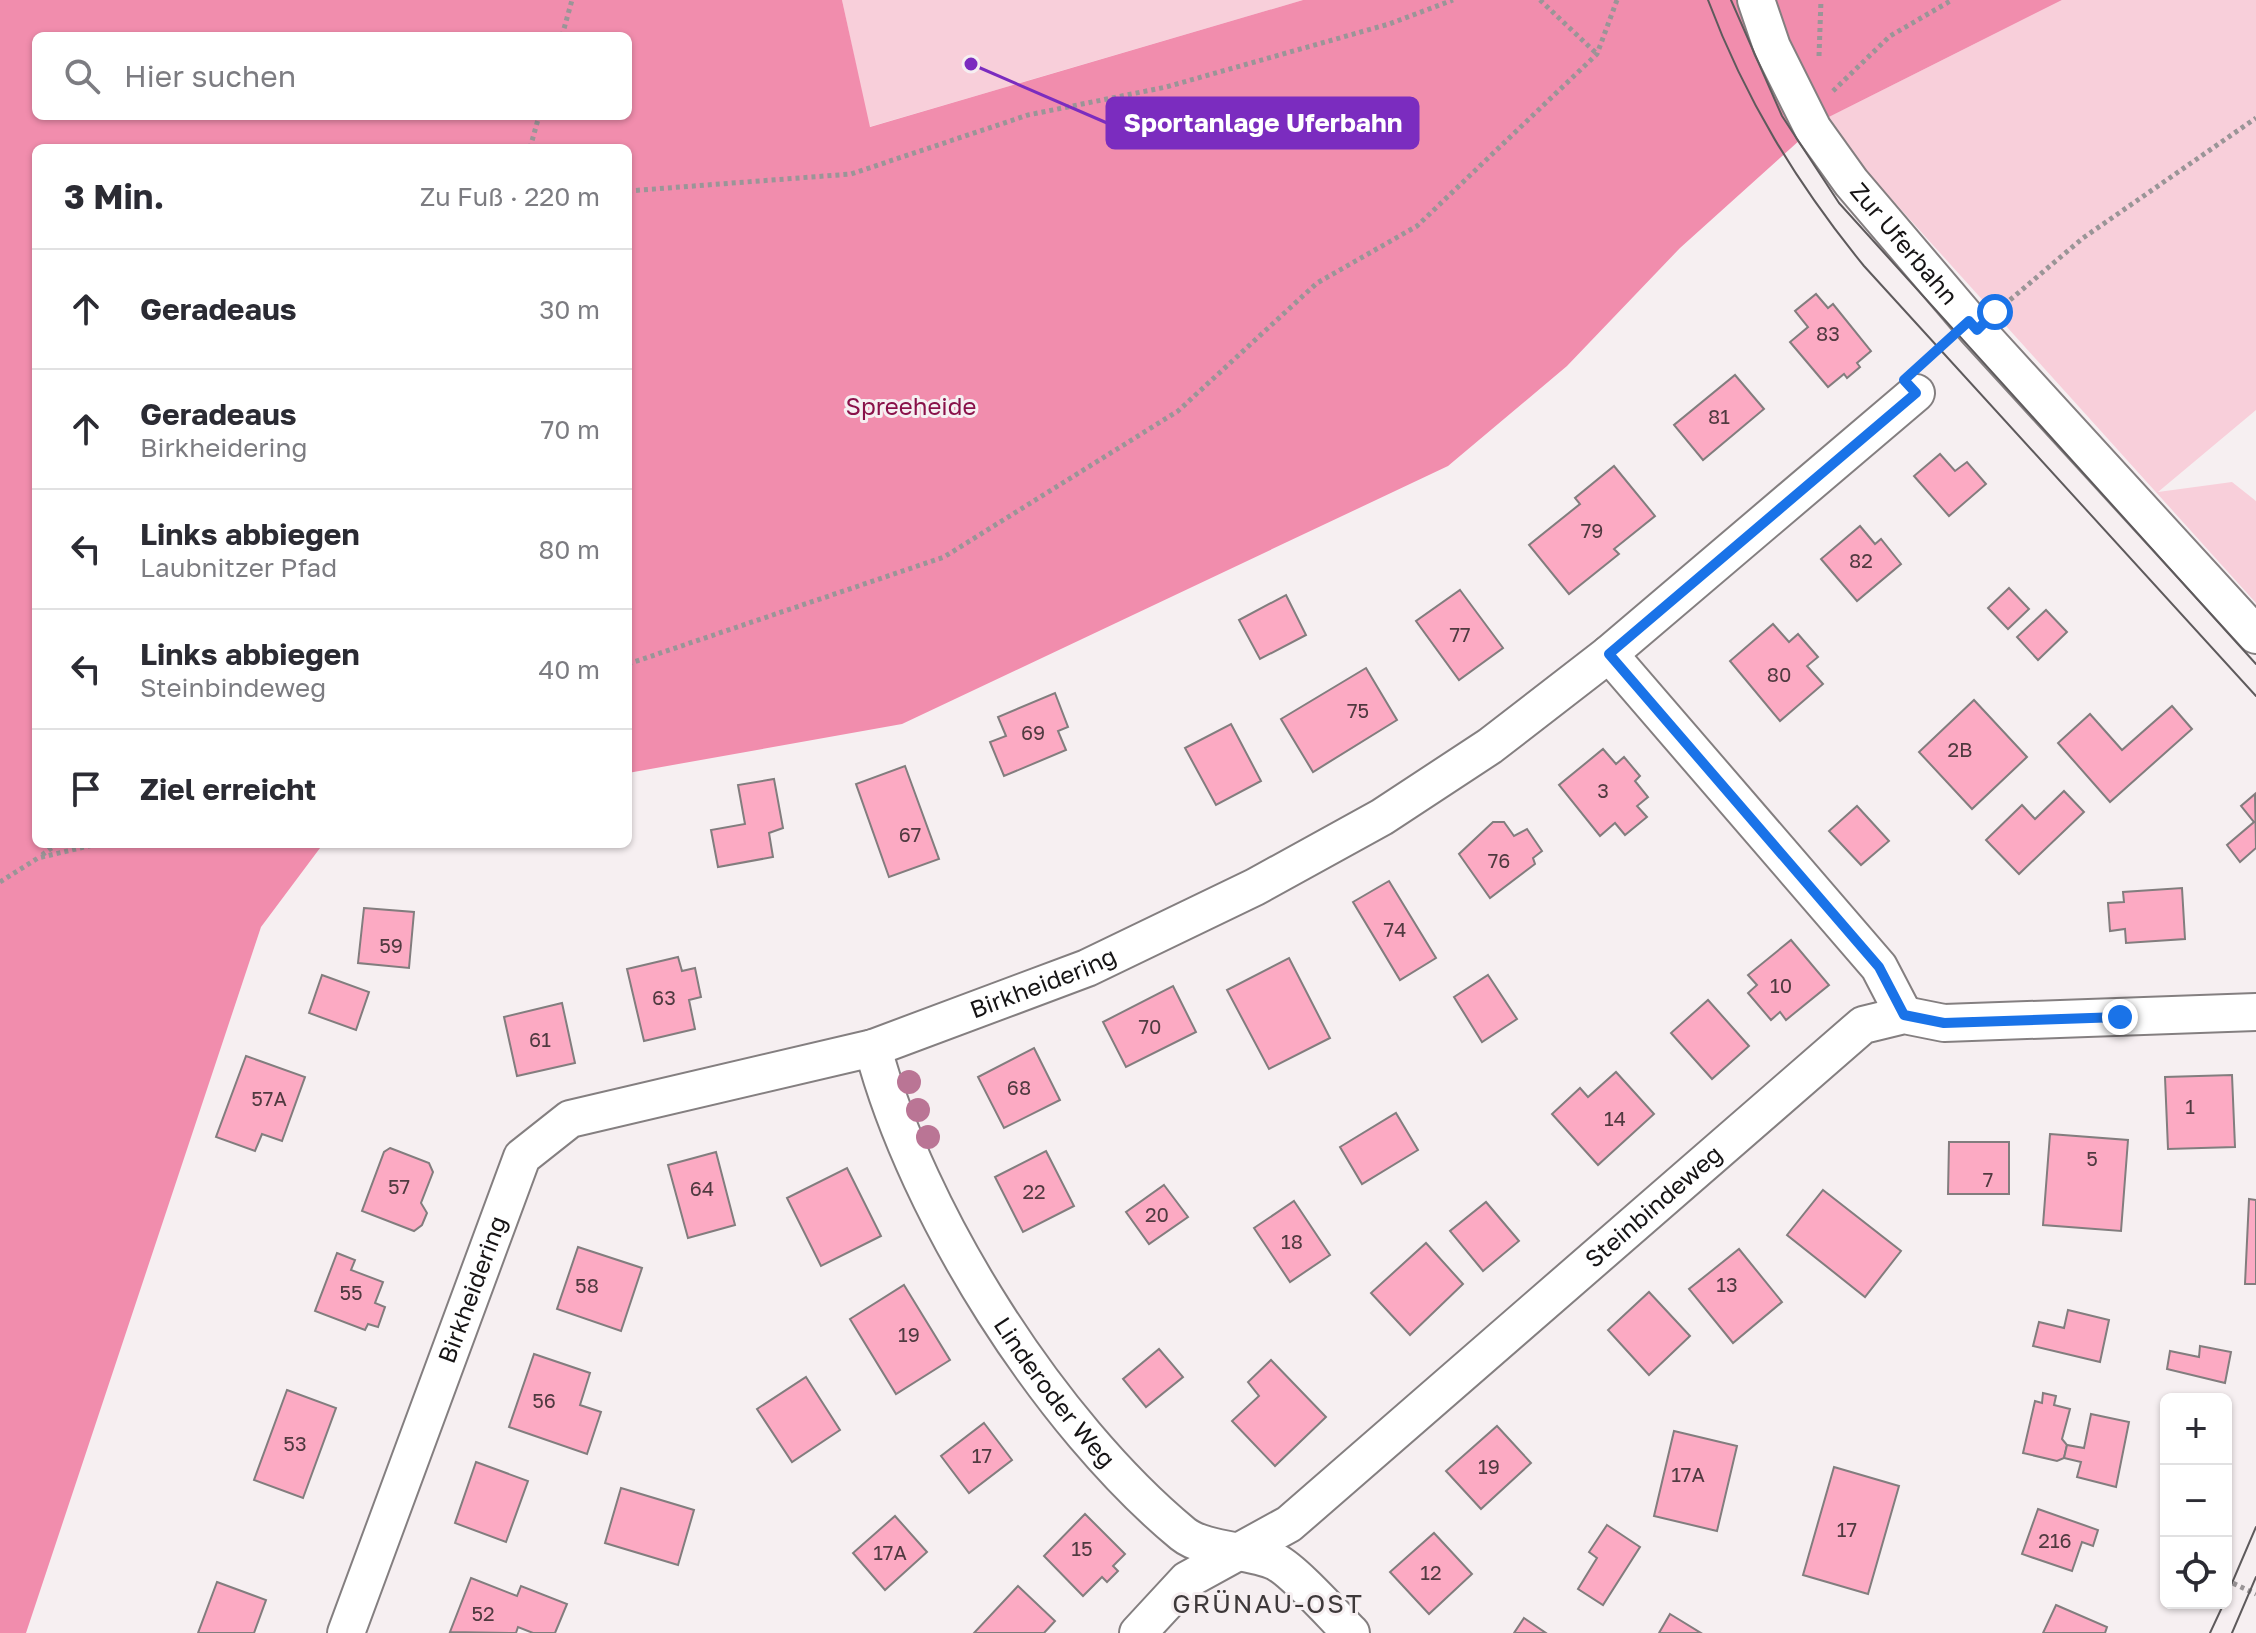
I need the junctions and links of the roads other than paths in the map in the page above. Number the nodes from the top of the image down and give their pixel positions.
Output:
1 (1756, 0) edge
2 (1916, 393) road end
3 (2256, 635) edge
4 (1609, 654) junction
5 (2256, 1012) edge
6 (1904, 1015) junction
7 (873, 1048) junction
8 (1239, 1552) junction
9 (346, 1633) edge
10 (1138, 1633) edge
11 (1351, 1633) edge

1 - 3 street, Zur Uferbahn
2 - 4 street, Birkheidering
4 - 6 street
4 - 7 street, Birkheidering
5 - 6 street, Steinbindeweg
6 - 8 street, Steinbindeweg
7 - 8 street, Linderoder Weg
7 - 9 street, Birkheidering
8 - 10 street, Steinbindeweg
8 - 11 street, Linderoder Weg

